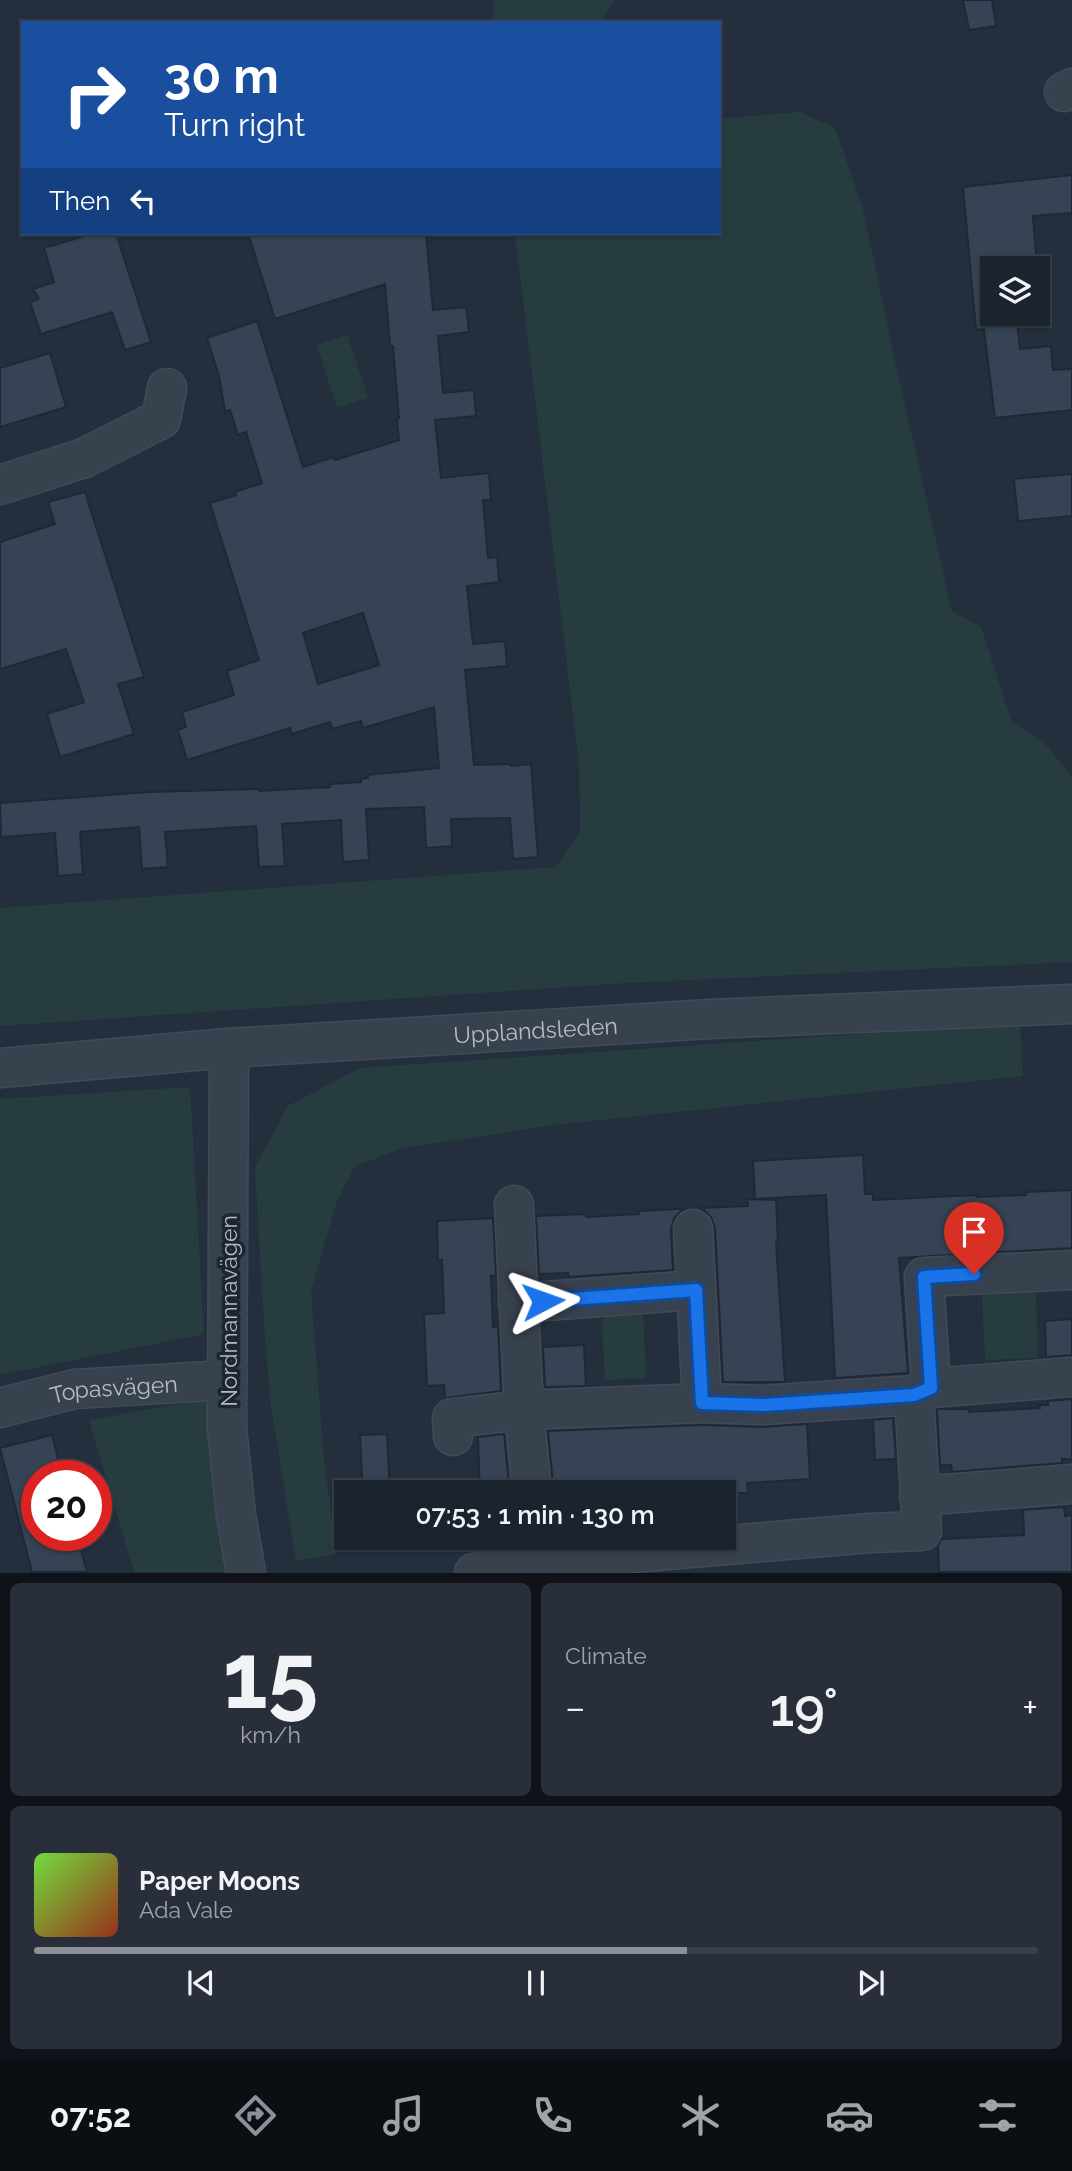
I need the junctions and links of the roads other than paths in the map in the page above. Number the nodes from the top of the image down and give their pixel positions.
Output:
1 (167, 388) dead end
2 (0, 485) edge
3 (1072, 1004) edge
4 (229, 1048) junction
5 (0, 1068) edge
6 (514, 1205) dead end
7 (693, 1229) dead end
8 (1072, 1270) edge
9 (696, 1290) junction
10 (518, 1303) junction
11 (1072, 1377) edge
12 (227, 1380) junction
13 (922, 1391) junction
14 (702, 1403) junction
15 (0, 1408) edge
16 (524, 1410) junction
17 (453, 1436) dead end
18 (531, 1480) edge
19 (1072, 1485) edge
20 (919, 1496) junction
21 (528, 1559) edge
22 (246, 1573) edge
23 (474, 1573) edge

1 - 2 street
3 - 4 street, Upplandsleden
4 - 5 street, Upplandsleden
4 - 12 street, Nordmannavägen
6 - 10 street
7 - 9 street
8 - 13 street
9 - 10 street
9 - 14 street
10 - 16 street
11 - 13 street
12 - 15 street, Topasvägen
12 - 22 street, Nordmannavägen
13 - 14 street
13 - 20 street
14 - 16 street
16 - 17 street
16 - 18 street
19 - 20 street
20 - 21 street
21 - 23 street

